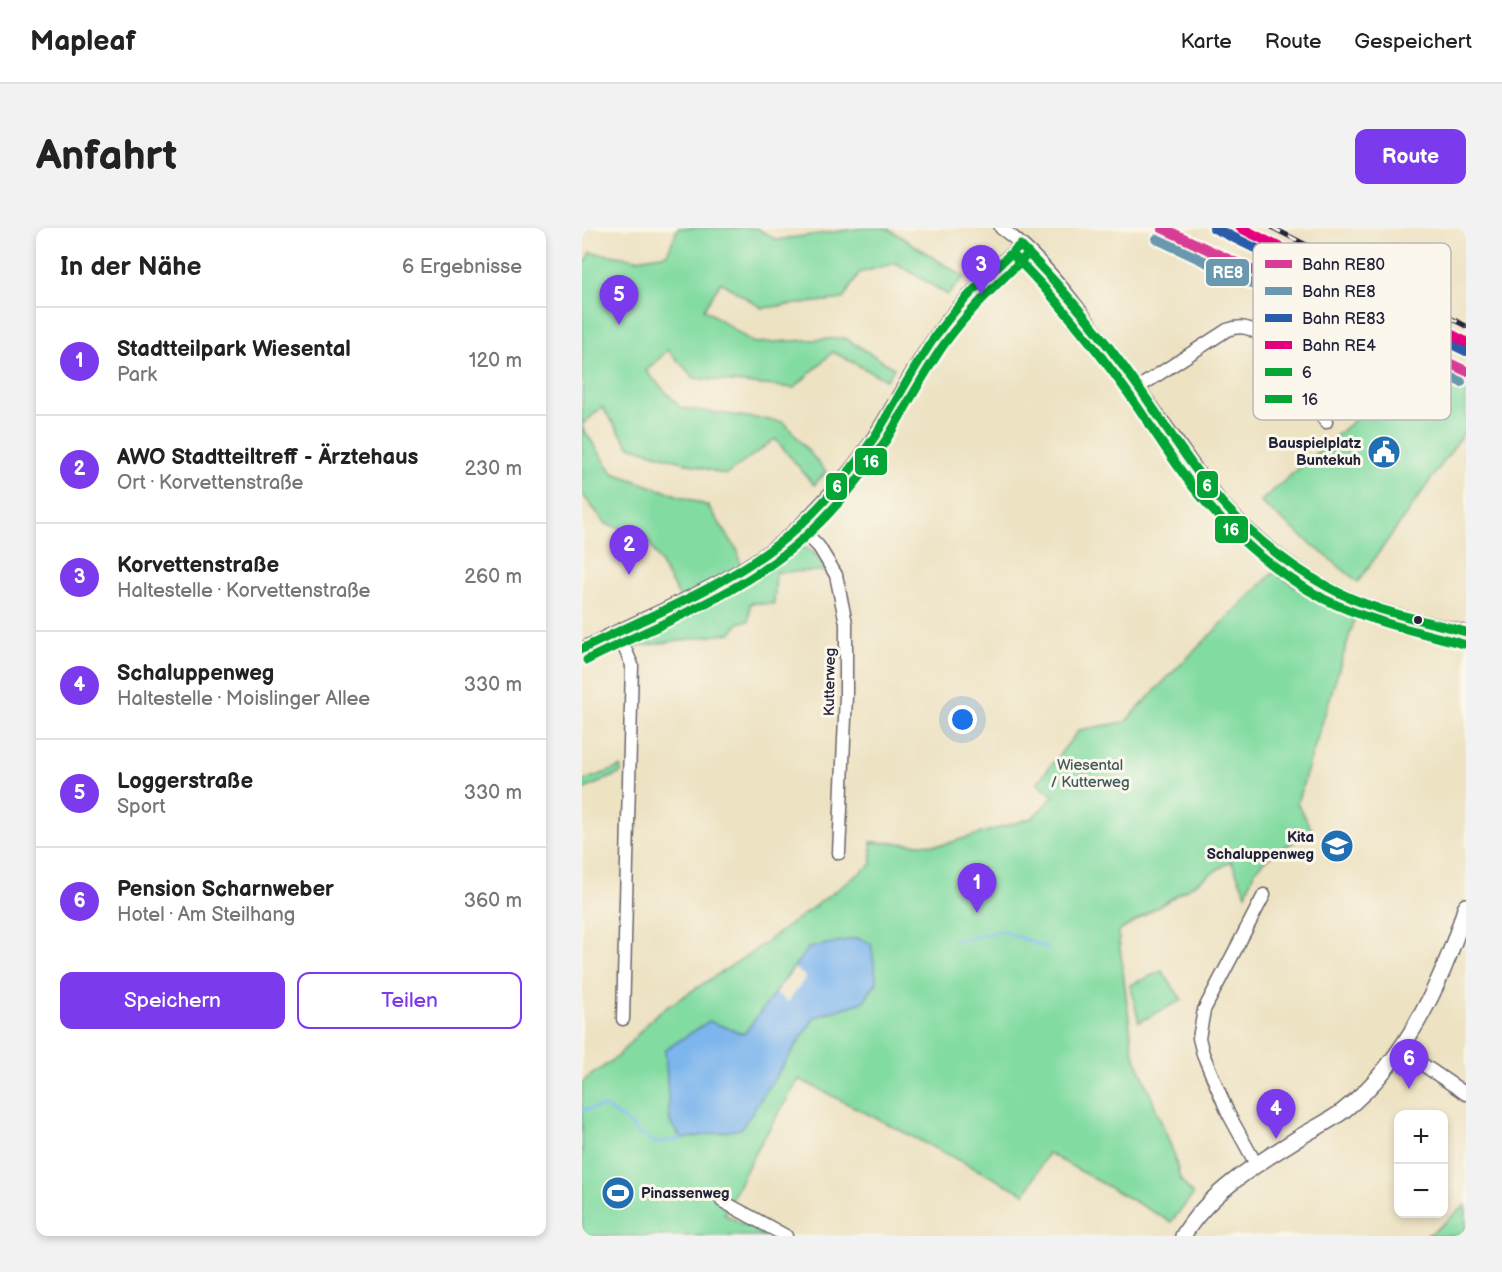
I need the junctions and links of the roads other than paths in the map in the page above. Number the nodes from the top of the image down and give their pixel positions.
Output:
1 (1001, 228) edge
2 (1020, 245) junction
3 (1253, 330) edge
4 (1139, 387) junction
5 (799, 526) junction
6 (617, 631) junction
7 (1466, 632) edge
8 (582, 649) edge
9 (839, 853) dead end
10 (1264, 895) dead end
11 (1466, 906) edge
12 (623, 1019) dead end
13 (1400, 1049) junction
14 (1466, 1094) edge
15 (1257, 1166) junction
16 (722, 1201) dead end
17 (786, 1236) edge
18 (1183, 1236) edge

1 - 2 street
2 - 4 street
2 - 5 street
3 - 4 street
4 - 7 street
5 - 6 street
5 - 9 street, Kutterweg
6 - 8 street
6 - 12 street
10 - 15 street
11 - 13 main road
13 - 14 street
13 - 15 main road
15 - 18 main road
16 - 17 street

